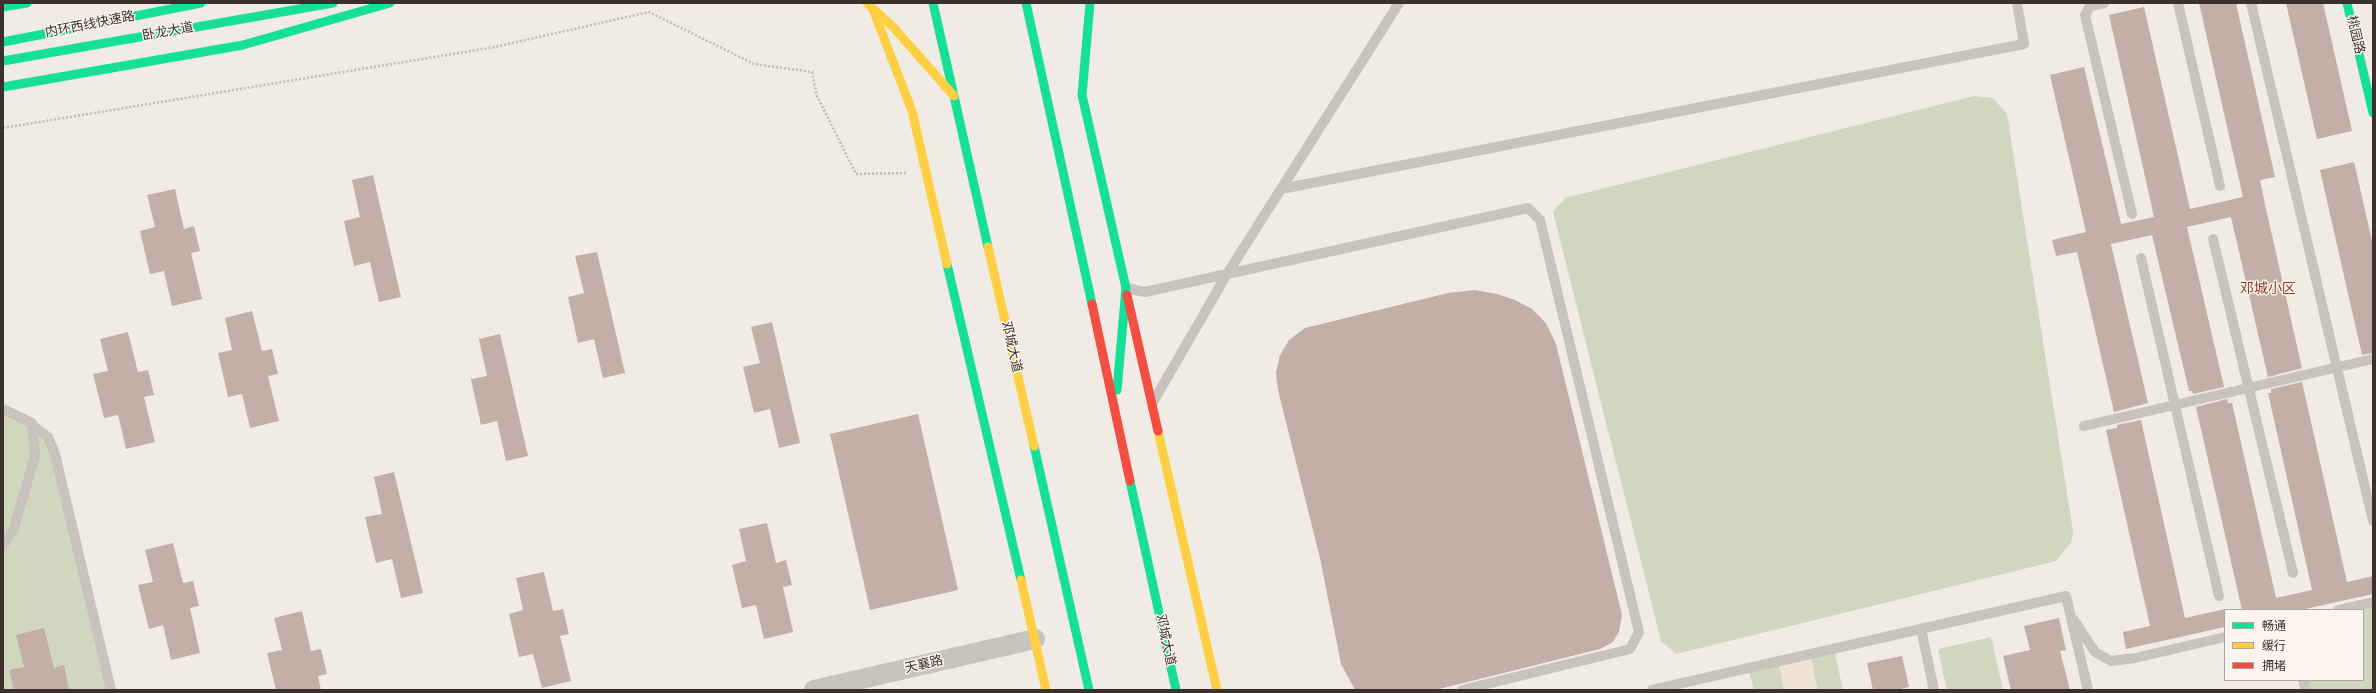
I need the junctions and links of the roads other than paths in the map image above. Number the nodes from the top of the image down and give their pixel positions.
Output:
1 (27, 3) edge
2 (201, 3) edge
3 (333, 3) edge
4 (390, 3) edge
5 (934, 3) edge
6 (1026, 3) edge
7 (1090, 3) edge
8 (1399, 3) edge
9 (2017, 3) edge
10 (2104, 3) edge
11 (2178, 3) edge
12 (2251, 3) edge
13 (2347, 3) edge
14 (870, 5) edge
15 (3, 7) edge
16 (3, 42) edge
17 (3, 61) edge
18 (3, 87) edge
19 (954, 96) junction
20 (2373, 113) edge
21 (2220, 186) dead end
22 (1281, 189) junction
23 (2132, 214) dead end
24 (2213, 239) dead end
25 (2141, 258) dead end
26 (1227, 274) junction
27 (1126, 288) junction
28 (2373, 359) edge
29 (2337, 367) junction
30 (2249, 388) junction
31 (1152, 403) junction
32 (2175, 405) junction
33 (3, 410) edge
34 (1115, 411) junction
35 (32, 425) junction
36 (2084, 426) dead end
37 (2373, 521) edge
38 (3, 546) edge
39 (2293, 573) dead end
40 (2218, 596) dead end
41 (2373, 602) edge
42 (2342, 609) edge
43 (2070, 614) junction
44 (1921, 629) junction
45 (2224, 637) edge
46 (1035, 639) junction
47 (111, 690) edge
48 (814, 690) edge
49 (1046, 690) edge
50 (1089, 690) edge
51 (1176, 690) edge
52 (1217, 690) edge
53 (1462, 690) edge
54 (1652, 690) edge
55 (1934, 690) edge
56 (2088, 690) edge

1 - 15 main road
2 - 16 main road, 内环西线快速路
3 - 17 main road, 卧龙大道
4 - 18 main road
5 - 19 main road, 邓城大道
6 - 34 main road, 邓城大道
7 - 27 main road
8 - 22 lane
9 - 22 lane
10 - 23 lane
11 - 21 lane
12 - 29 lane
13 - 20 main road, 桃园路
14 - 19 main road
14 - 46 main road
19 - 50 main road, 邓城大道
22 - 26 lane
24 - 30 lane
25 - 32 lane
26 - 27 lane
26 - 31 lane
26 - 53 lane
27 - 31 main road
27 - 34 main road
28 - 29 lane
29 - 30 lane
29 - 37 lane
30 - 32 lane
30 - 39 lane
31 - 52 main road
32 - 36 lane
32 - 40 lane
33 - 35 lane
34 - 51 main road, 邓城大道
35 - 38 lane
35 - 47 lane
41 - 42 lane
43 - 44 lane
43 - 45 lane
43 - 56 lane
44 - 54 lane
44 - 55 lane
46 - 48 street, 天襄路
46 - 49 main road

